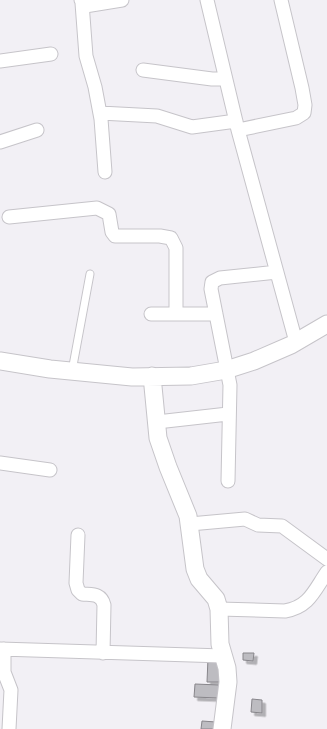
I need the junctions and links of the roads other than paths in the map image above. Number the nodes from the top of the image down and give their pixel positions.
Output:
1 (118, 0) edge
2 (207, 0) edge
3 (280, 0) edge
4 (81, 2) edge
5 (51, 54) dead end
6 (0, 61) edge
7 (143, 70) dead end
8 (225, 79) junction
9 (100, 113) junction
10 (237, 126) junction
11 (37, 130) dead end
12 (0, 142) edge
13 (105, 172) dead end
14 (9, 217) dead end
15 (276, 272) junction
16 (90, 274) dead end
17 (151, 314) dead end
18 (176, 314) junction
19 (216, 314) junction
20 (327, 324) edge
21 (296, 342) junction
22 (0, 361) edge
23 (72, 368) junction
24 (226, 370) junction
25 (152, 376) junction
26 (228, 414) junction
27 (157, 422) junction
28 (0, 463) edge
29 (50, 470) dead end
30 (228, 481) dead end
31 (190, 524) junction
32 (78, 535) dead end
33 (327, 559) edge
34 (327, 572) edge
35 (220, 609) junction
36 (2, 649) edge
37 (103, 653) junction
38 (223, 656) junction
39 (9, 729) edge
40 (222, 729) edge

1 - 4 street
2 - 8 street
3 - 10 street
4 - 9 street
5 - 6 street
7 - 8 street
8 - 10 street
9 - 10 street
9 - 13 street
10 - 15 street
11 - 12 street
14 - 18 street
15 - 19 street
15 - 21 street
16 - 23 lane
17 - 18 street
18 - 19 street
19 - 24 street
20 - 21 street
21 - 24 street
22 - 23 street
23 - 25 street
24 - 25 street
24 - 26 street
25 - 27 street
26 - 27 street
26 - 30 street
27 - 31 street
28 - 29 street
31 - 33 street
31 - 35 street
32 - 37 street
34 - 35 street
35 - 38 street
36 - 37 street
36 - 39 street
37 - 38 street
38 - 40 street

